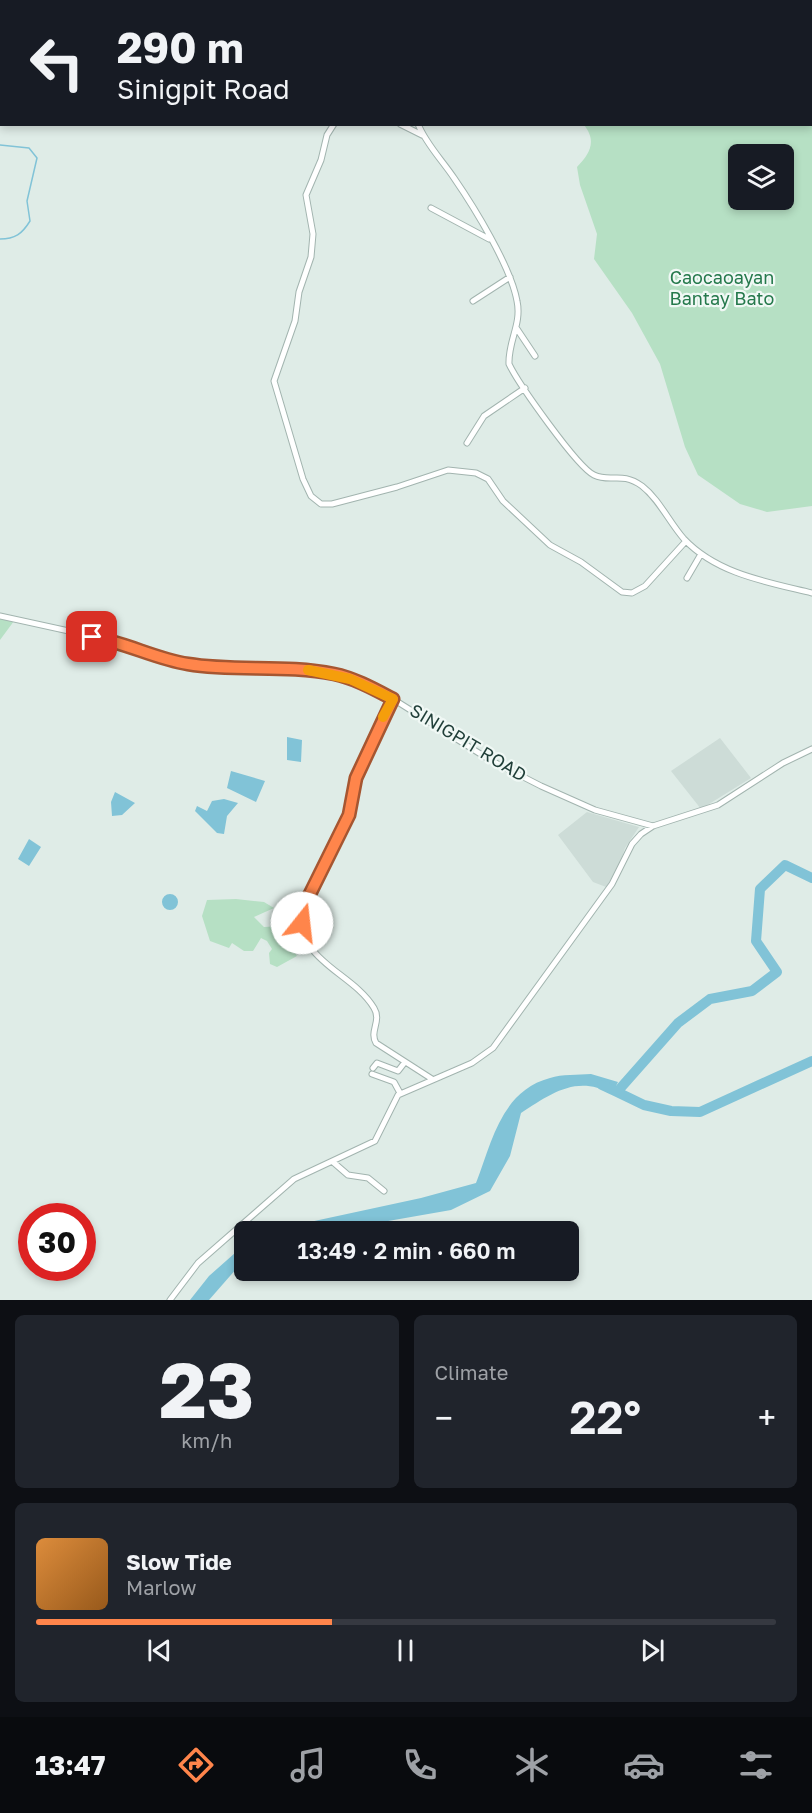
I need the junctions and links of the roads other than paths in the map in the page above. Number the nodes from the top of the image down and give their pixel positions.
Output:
1 (333, 126) edge
2 (404, 126) edge
3 (419, 126) edge
4 (422, 135) junction
5 (431, 207) dead end
6 (491, 240) junction
7 (510, 278) junction
8 (473, 301) dead end
9 (517, 329) junction
10 (536, 356) dead end
11 (525, 388) junction
12 (467, 443) dead end
13 (686, 541) junction
14 (701, 554) junction
15 (687, 578) dead end
16 (812, 593) edge
17 (0, 616) edge
18 (393, 699) junction
19 (812, 749) edge
20 (653, 826) junction
21 (405, 1062) junction
22 (432, 1079) junction
23 (400, 1093) junction
24 (333, 1162) junction
25 (384, 1191) dead end
26 (170, 1300) edge

1 - 13 street
2 - 4 street
3 - 4 street
4 - 6 street
5 - 6 street
6 - 7 street
7 - 8 street
7 - 9 street
9 - 10 street
9 - 11 street
11 - 12 street
11 - 13 street
13 - 14 street
14 - 15 street
14 - 16 street
17 - 18 street, SINIGPIT ROAD
18 - 20 street, SINIGPIT ROAD
18 - 21 street
19 - 20 street
20 - 22 street
21 - 22 street
21 - 23 street
22 - 23 street
23 - 24 street
24 - 25 street
24 - 26 street

